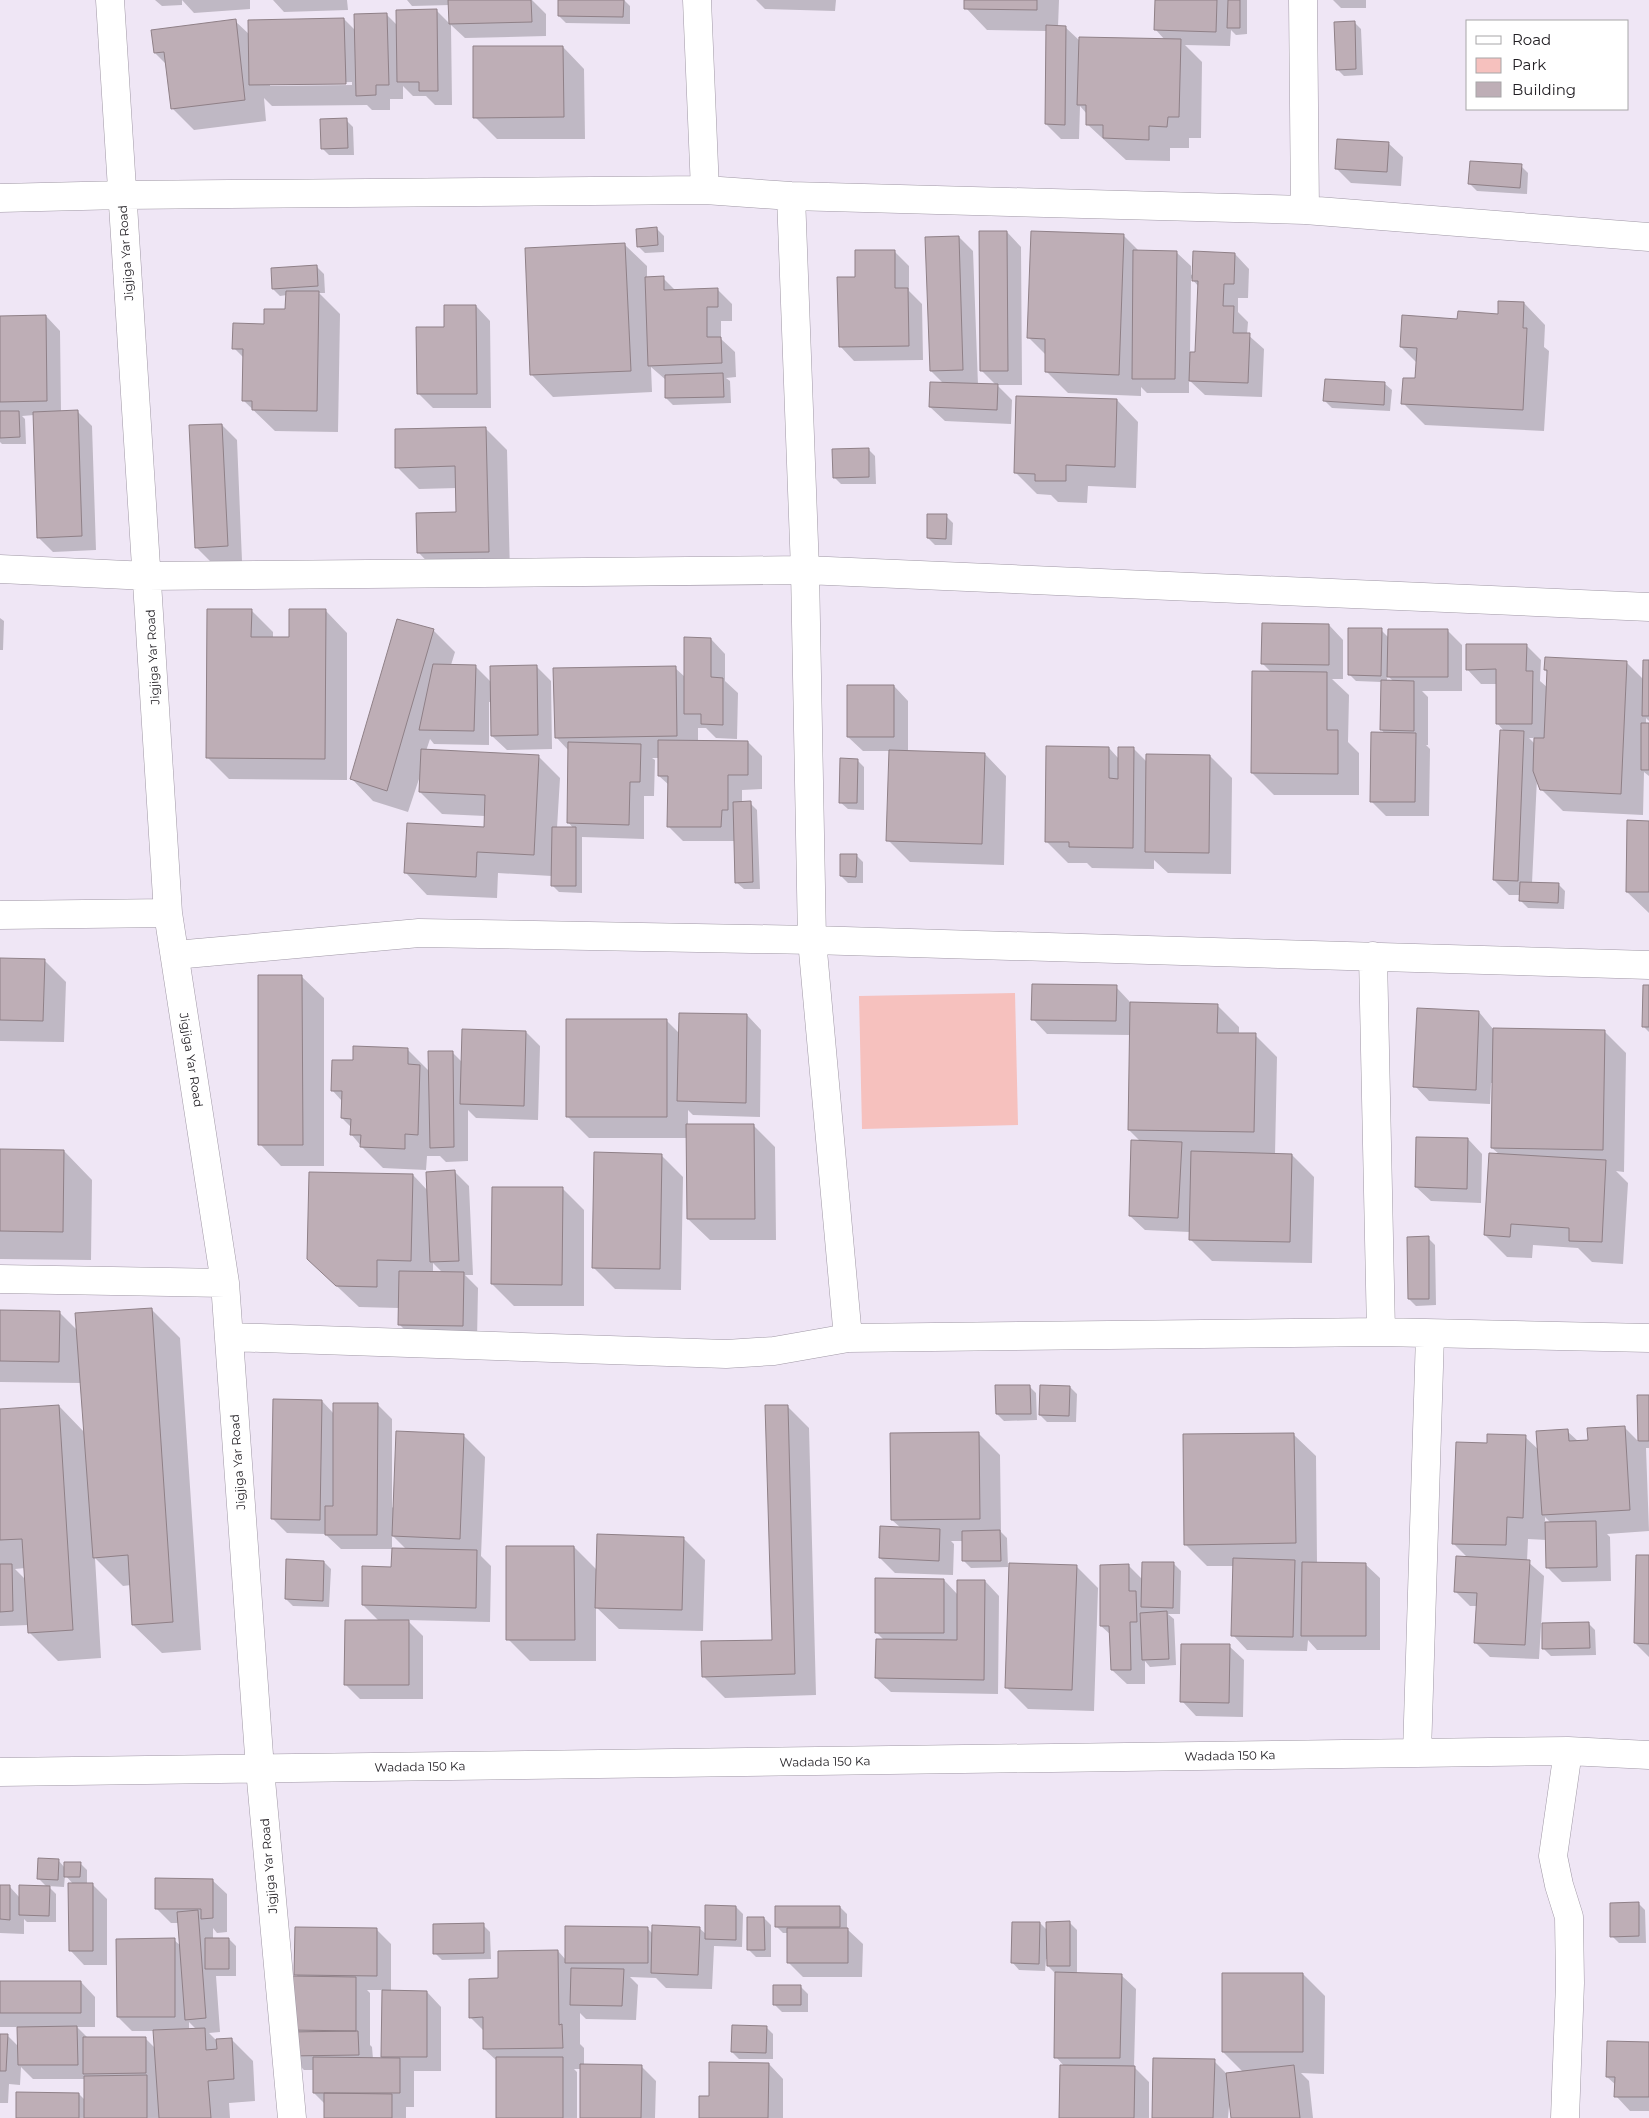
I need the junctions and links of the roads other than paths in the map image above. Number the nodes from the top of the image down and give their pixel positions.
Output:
1 (110, 0) edge
2 (697, 0) edge
3 (1303, 0) edge
4 (705, 190) junction
5 (123, 195) junction
6 (792, 196) junction
7 (0, 198) edge
8 (1305, 210) junction
9 (1649, 237) edge
10 (0, 569) edge
11 (805, 570) junction
12 (148, 576) junction
13 (1649, 608) edge
14 (168, 913) junction
15 (0, 915) edge
16 (812, 940) junction
17 (175, 955) junction
18 (1373, 956) junction
19 (1649, 965) edge
20 (0, 1280) edge
21 (225, 1283) junction
22 (1381, 1332) junction
23 (1430, 1335) junction
24 (229, 1337) junction
25 (848, 1338) junction
26 (1649, 1338) edge
27 (1568, 1751) junction
28 (1416, 1754) junction
29 (1649, 1755) edge
30 (260, 1769) junction
31 (0, 1772) edge
32 (292, 2118) edge
33 (1564, 2118) edge

1 - 5 street, Jigjiga Yar Road
2 - 4 street
3 - 8 street
4 - 5 street
4 - 6 street
5 - 7 street
5 - 12 street, Jigjiga Yar Road
6 - 8 street
6 - 11 street
8 - 9 street
10 - 12 street
11 - 12 street
11 - 13 street
11 - 16 street
12 - 14 street, Jigjiga Yar Road
14 - 15 street
14 - 17 street, Jigjiga Yar Road
16 - 17 street
16 - 18 street
16 - 25 street
17 - 21 street, Jigjiga Yar Road
18 - 19 street
18 - 22 street
20 - 21 street
21 - 24 street, Jigjiga Yar Road
22 - 23 street
22 - 25 street
23 - 26 street
23 - 28 street
24 - 25 street
24 - 30 street, Jigjiga Yar Road
27 - 28 street, Wadada 150 Ka
27 - 29 street, Wadada 150 Ka
27 - 33 street
28 - 30 street, Wadada 150 Ka
30 - 31 street, Wadada 150 Ka
30 - 32 street, Jigjiga Yar Road

